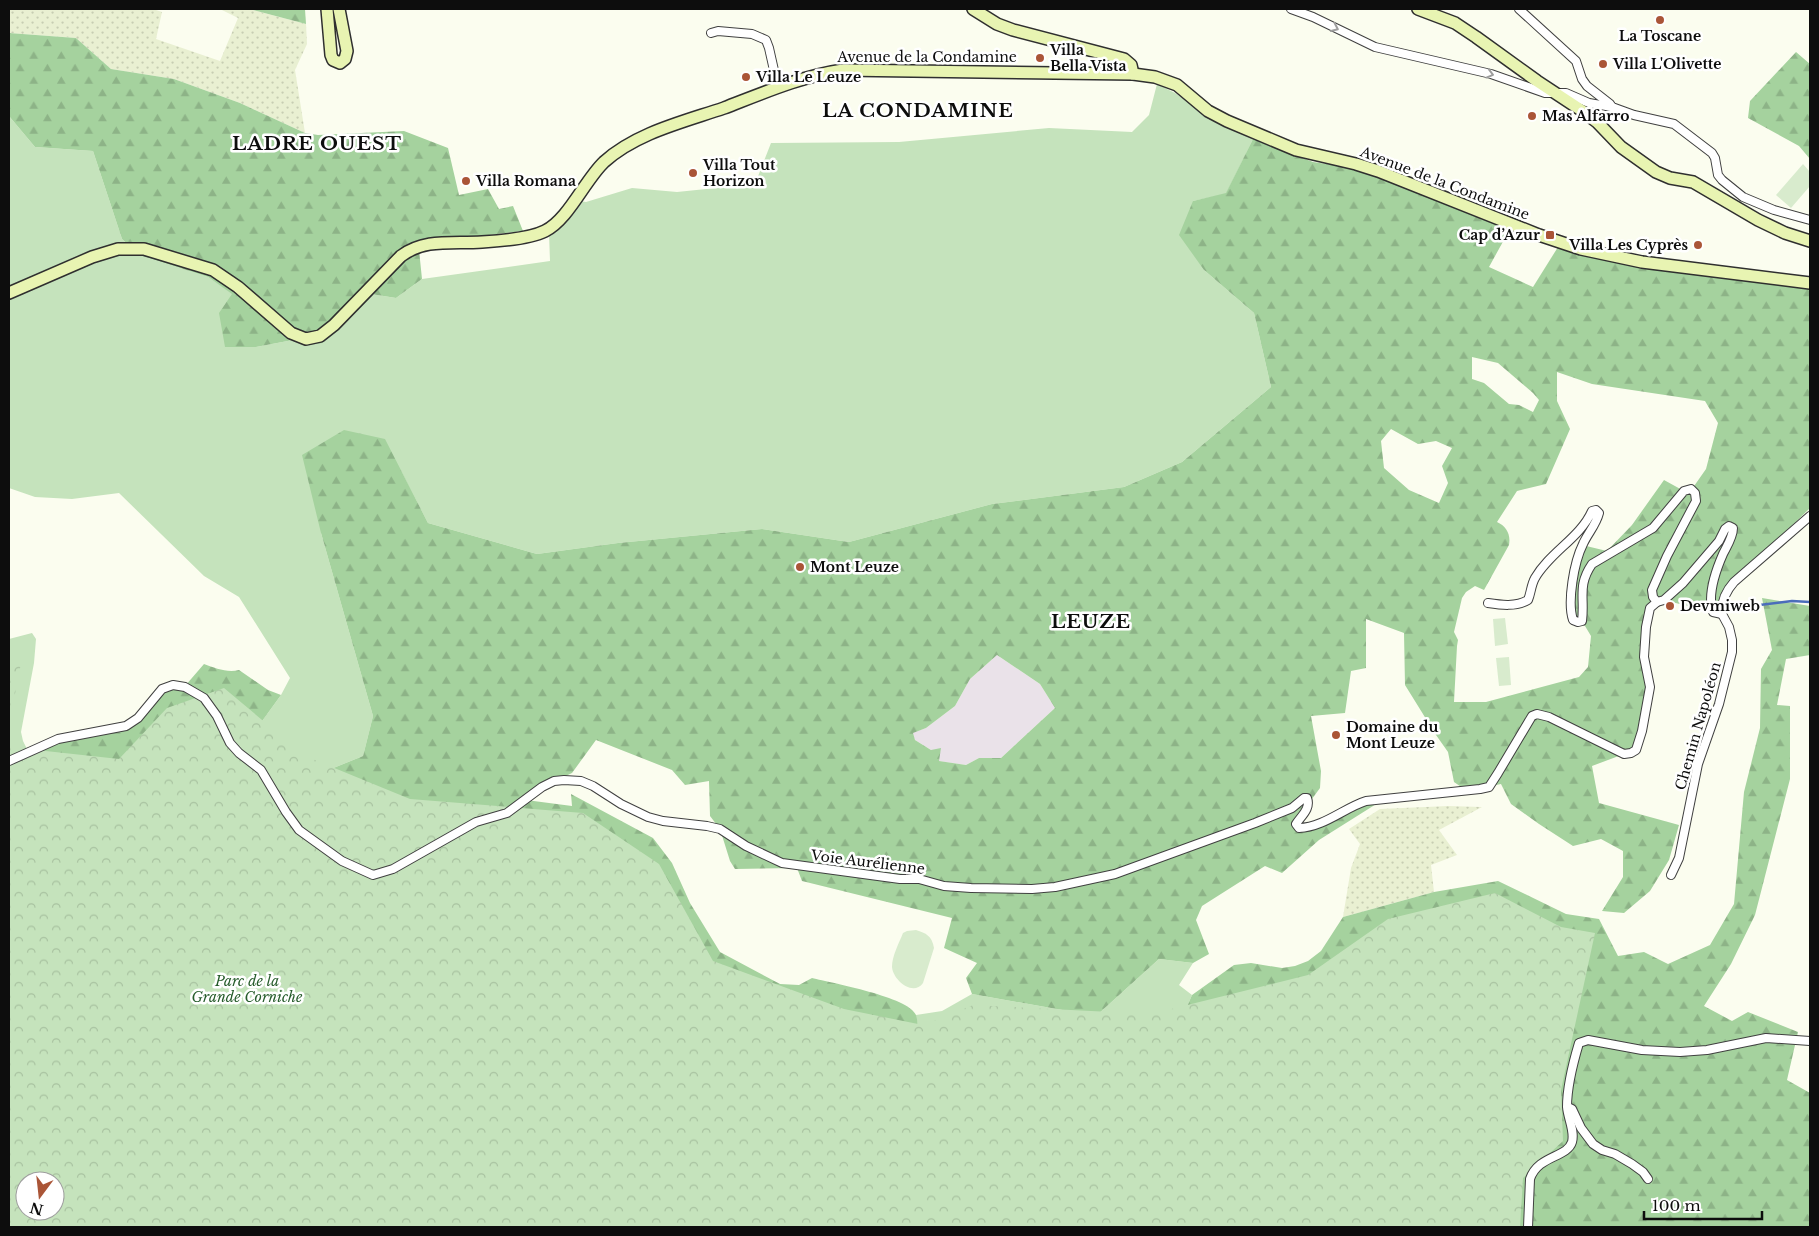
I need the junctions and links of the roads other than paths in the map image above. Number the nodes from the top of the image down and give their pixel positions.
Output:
1 (326, 9) edge
2 (340, 9) edge
3 (973, 9) edge
4 (1290, 9) edge
5 (1418, 9) edge
6 (1519, 9) edge
7 (711, 33) dead end
8 (1133, 74) junction
9 (778, 88) junction
10 (1556, 94) junction
11 (1612, 107) junction
12 (1810, 220) edge
13 (1810, 241) edge
14 (1810, 283) edge
15 (9, 293) edge
16 (1810, 516) edge
17 (1657, 602) junction
18 (1488, 603) dead end
19 (1722, 614) junction
20 (9, 761) edge
21 (1671, 875) dead end
22 (1810, 1041) edge
23 (1567, 1107) junction
24 (1648, 1179) dead end
25 (1528, 1227) edge

1 - 2 main road
3 - 8 main road
4 -> 10 street
5 - 10 main road
6 - 11 street
7 - 9 street
8 - 9 main road, Avenue de la Condamine
8 - 14 main road, Avenue de la Condamine
9 - 15 main road, Avenue de la Condamine
10 - 11 street
10 - 13 main road
11 - 12 street
16 - 19 street
17 - 18 street
17 - 19 street, Chemin Napoléon
17 - 20 street, Voie Aurélienne
19 - 21 street, Chemin Napoléon
22 - 23 street
23 - 24 street
23 - 25 street

